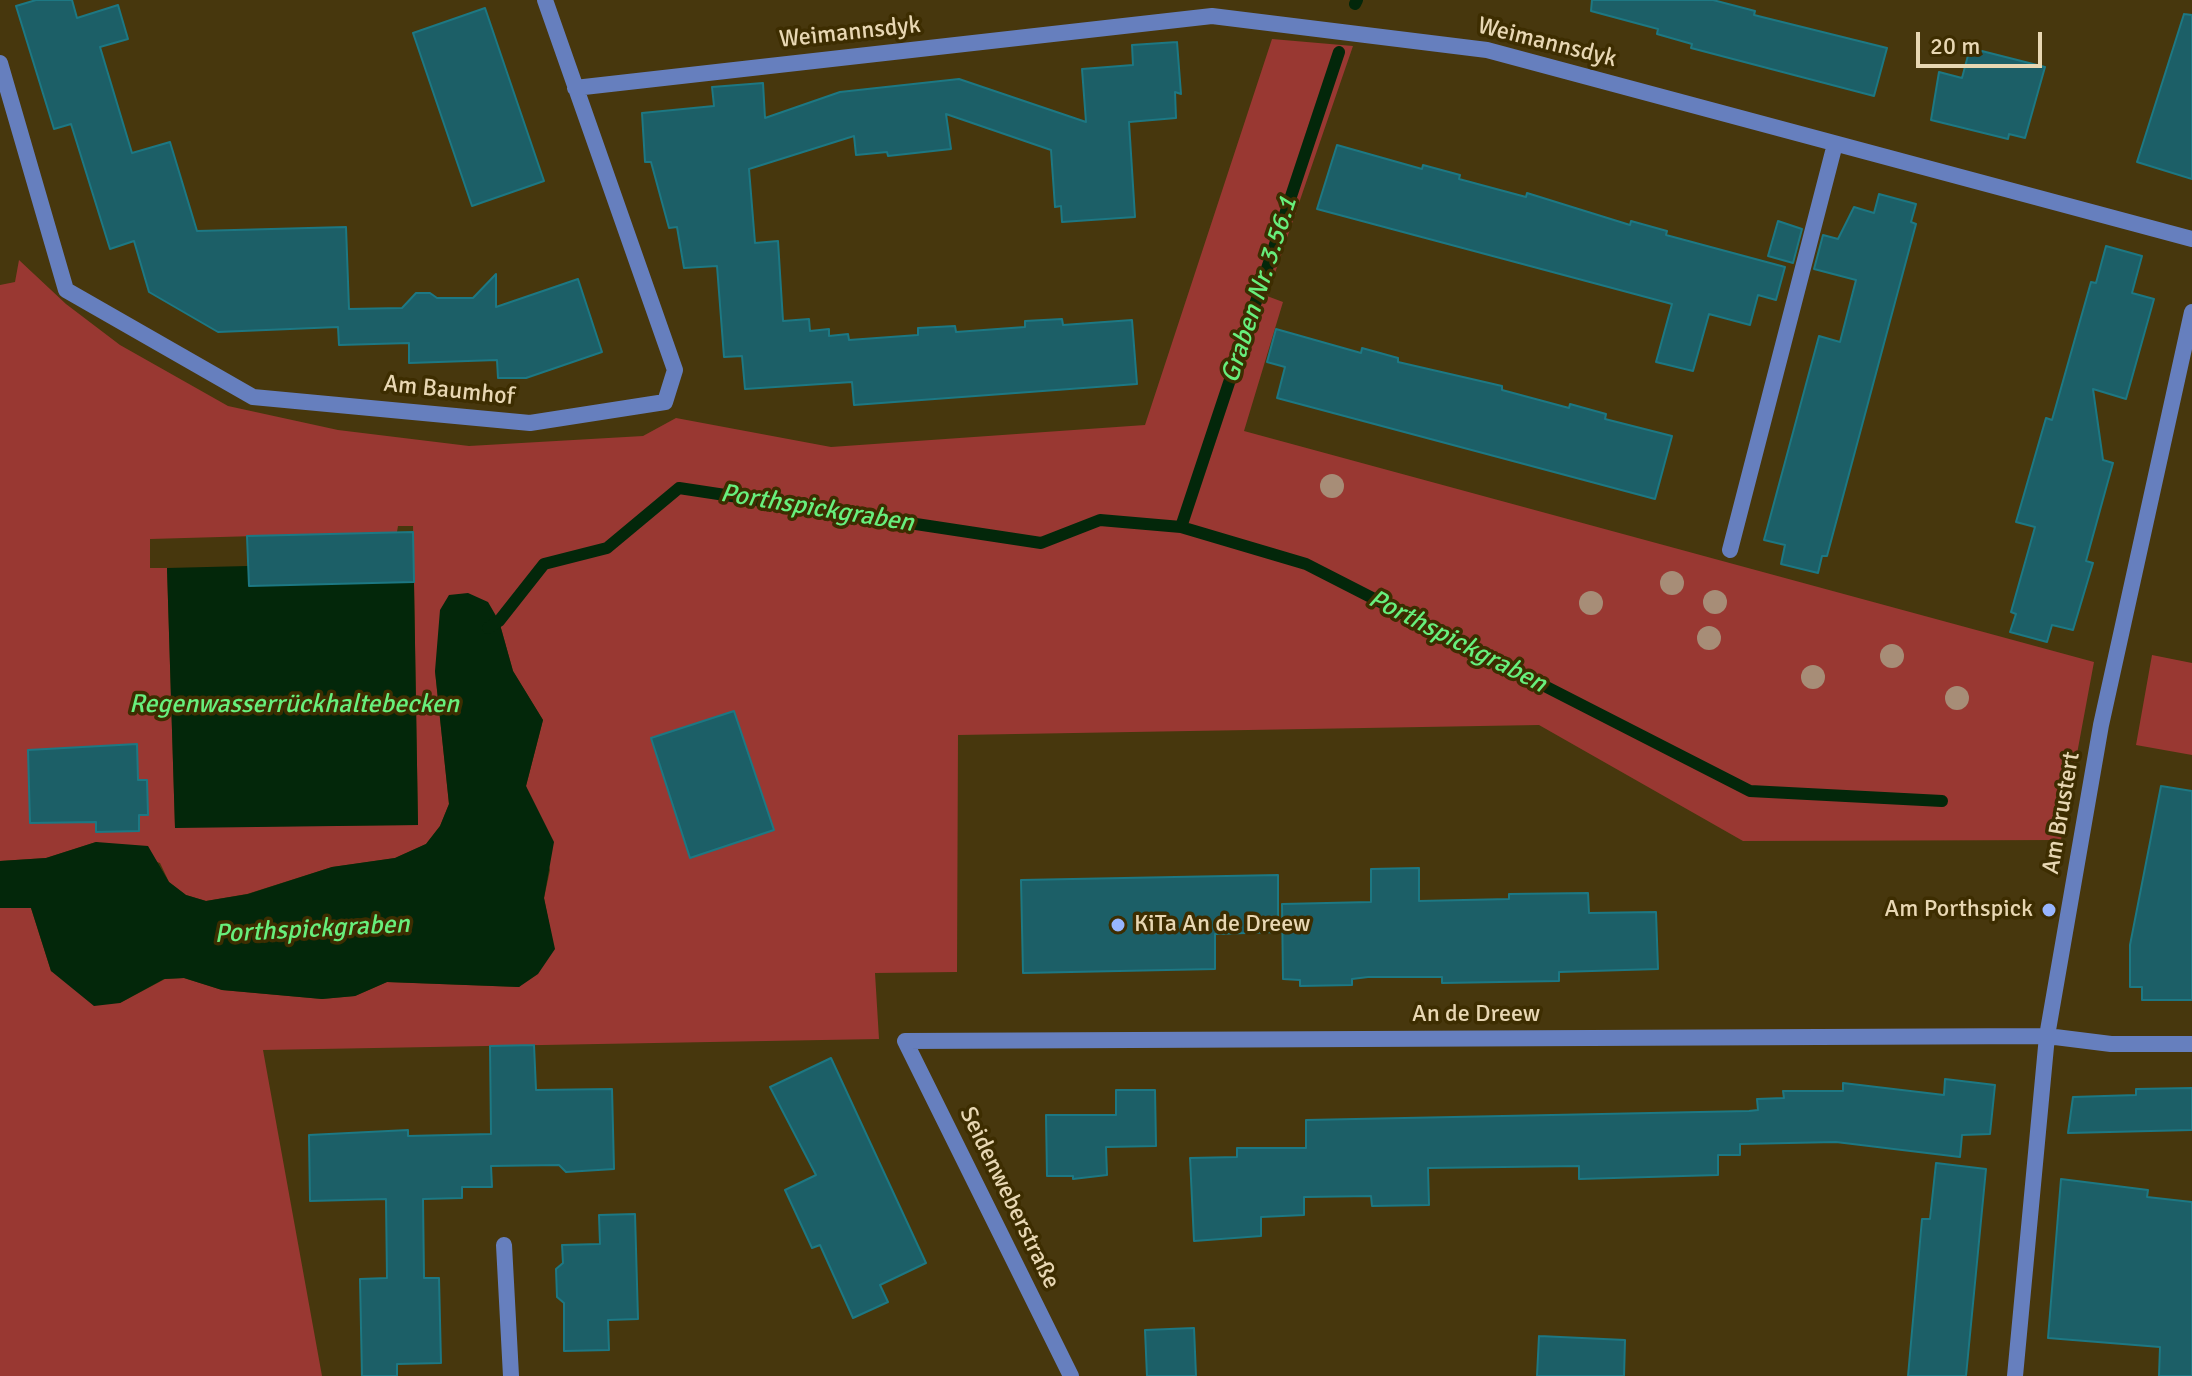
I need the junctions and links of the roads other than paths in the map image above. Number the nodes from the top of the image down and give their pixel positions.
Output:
1 (545, 0) edge
2 (0, 63) edge
3 (575, 88) junction
4 (1835, 144) junction
5 (2192, 239) edge
6 (2192, 312) edge
7 (1730, 550) dead end
8 (2047, 1036) junction
9 (905, 1041) joint
10 (2192, 1044) edge
11 (504, 1245) dead end
12 (511, 1376) edge
13 (1071, 1376) edge
14 (2015, 1376) edge

1 - 3 street, Am Baumhof
2 - 3 street, Am Baumhof
3 - 4 street, Weimannsdyk
4 - 5 street, Weimannsdyk
4 - 7 street
6 - 8 street, Am Brustert
8 - 9 street, An de Dreew
8 - 10 street
8 - 14 street, Am Brustert
9 - 13 street, Seidenweberstraße
11 - 12 street

